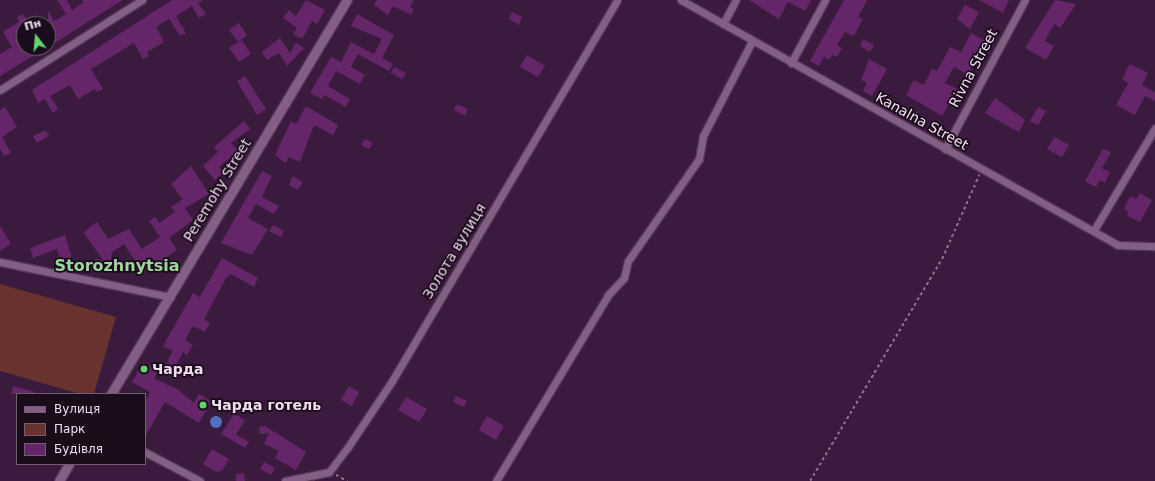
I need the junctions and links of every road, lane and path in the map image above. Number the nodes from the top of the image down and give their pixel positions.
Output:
1 (142, 0) edge
2 (347, 0) edge
3 (617, 0) edge
4 (681, 0) edge
5 (736, 0) edge
6 (825, 0) edge
7 (1024, 0) edge
8 (723, 24) junction
9 (752, 41) junction
10 (791, 63) junction
11 (0, 90) edge
12 (1155, 128) edge
13 (945, 149) junction
14 (982, 170) junction
15 (1094, 230) junction
16 (1155, 246) edge
17 (0, 262) edge
18 (170, 297) junction
19 (112, 393) edge
20 (146, 453) edge
21 (68, 465) edge
22 (329, 472) junction
23 (59, 481) edge
24 (200, 481) edge
25 (286, 481) edge
26 (347, 481) edge
27 (496, 481) edge
28 (810, 481) edge

1 - 11 street
2 - 18 street, Peremohy Street
3 - 22 street, Золота вулиця
4 - 8 street, Kanalna Street
5 - 8 street
6 - 10 street
7 - 13 street, Rivna Street
8 - 9 street, Kanalna Street
9 - 10 street, Kanalna Street
9 - 27 street
10 - 13 street, Kanalna Street
12 - 15 street
13 - 14 street, Kanalna Street
14 - 15 street, Kanalna Street
14 - 28 path
15 - 16 street, Kanalna Street
17 - 18 street
18 - 19 street, Peremohy Street
20 - 24 street
21 - 23 street
22 - 25 street
22 - 26 path

